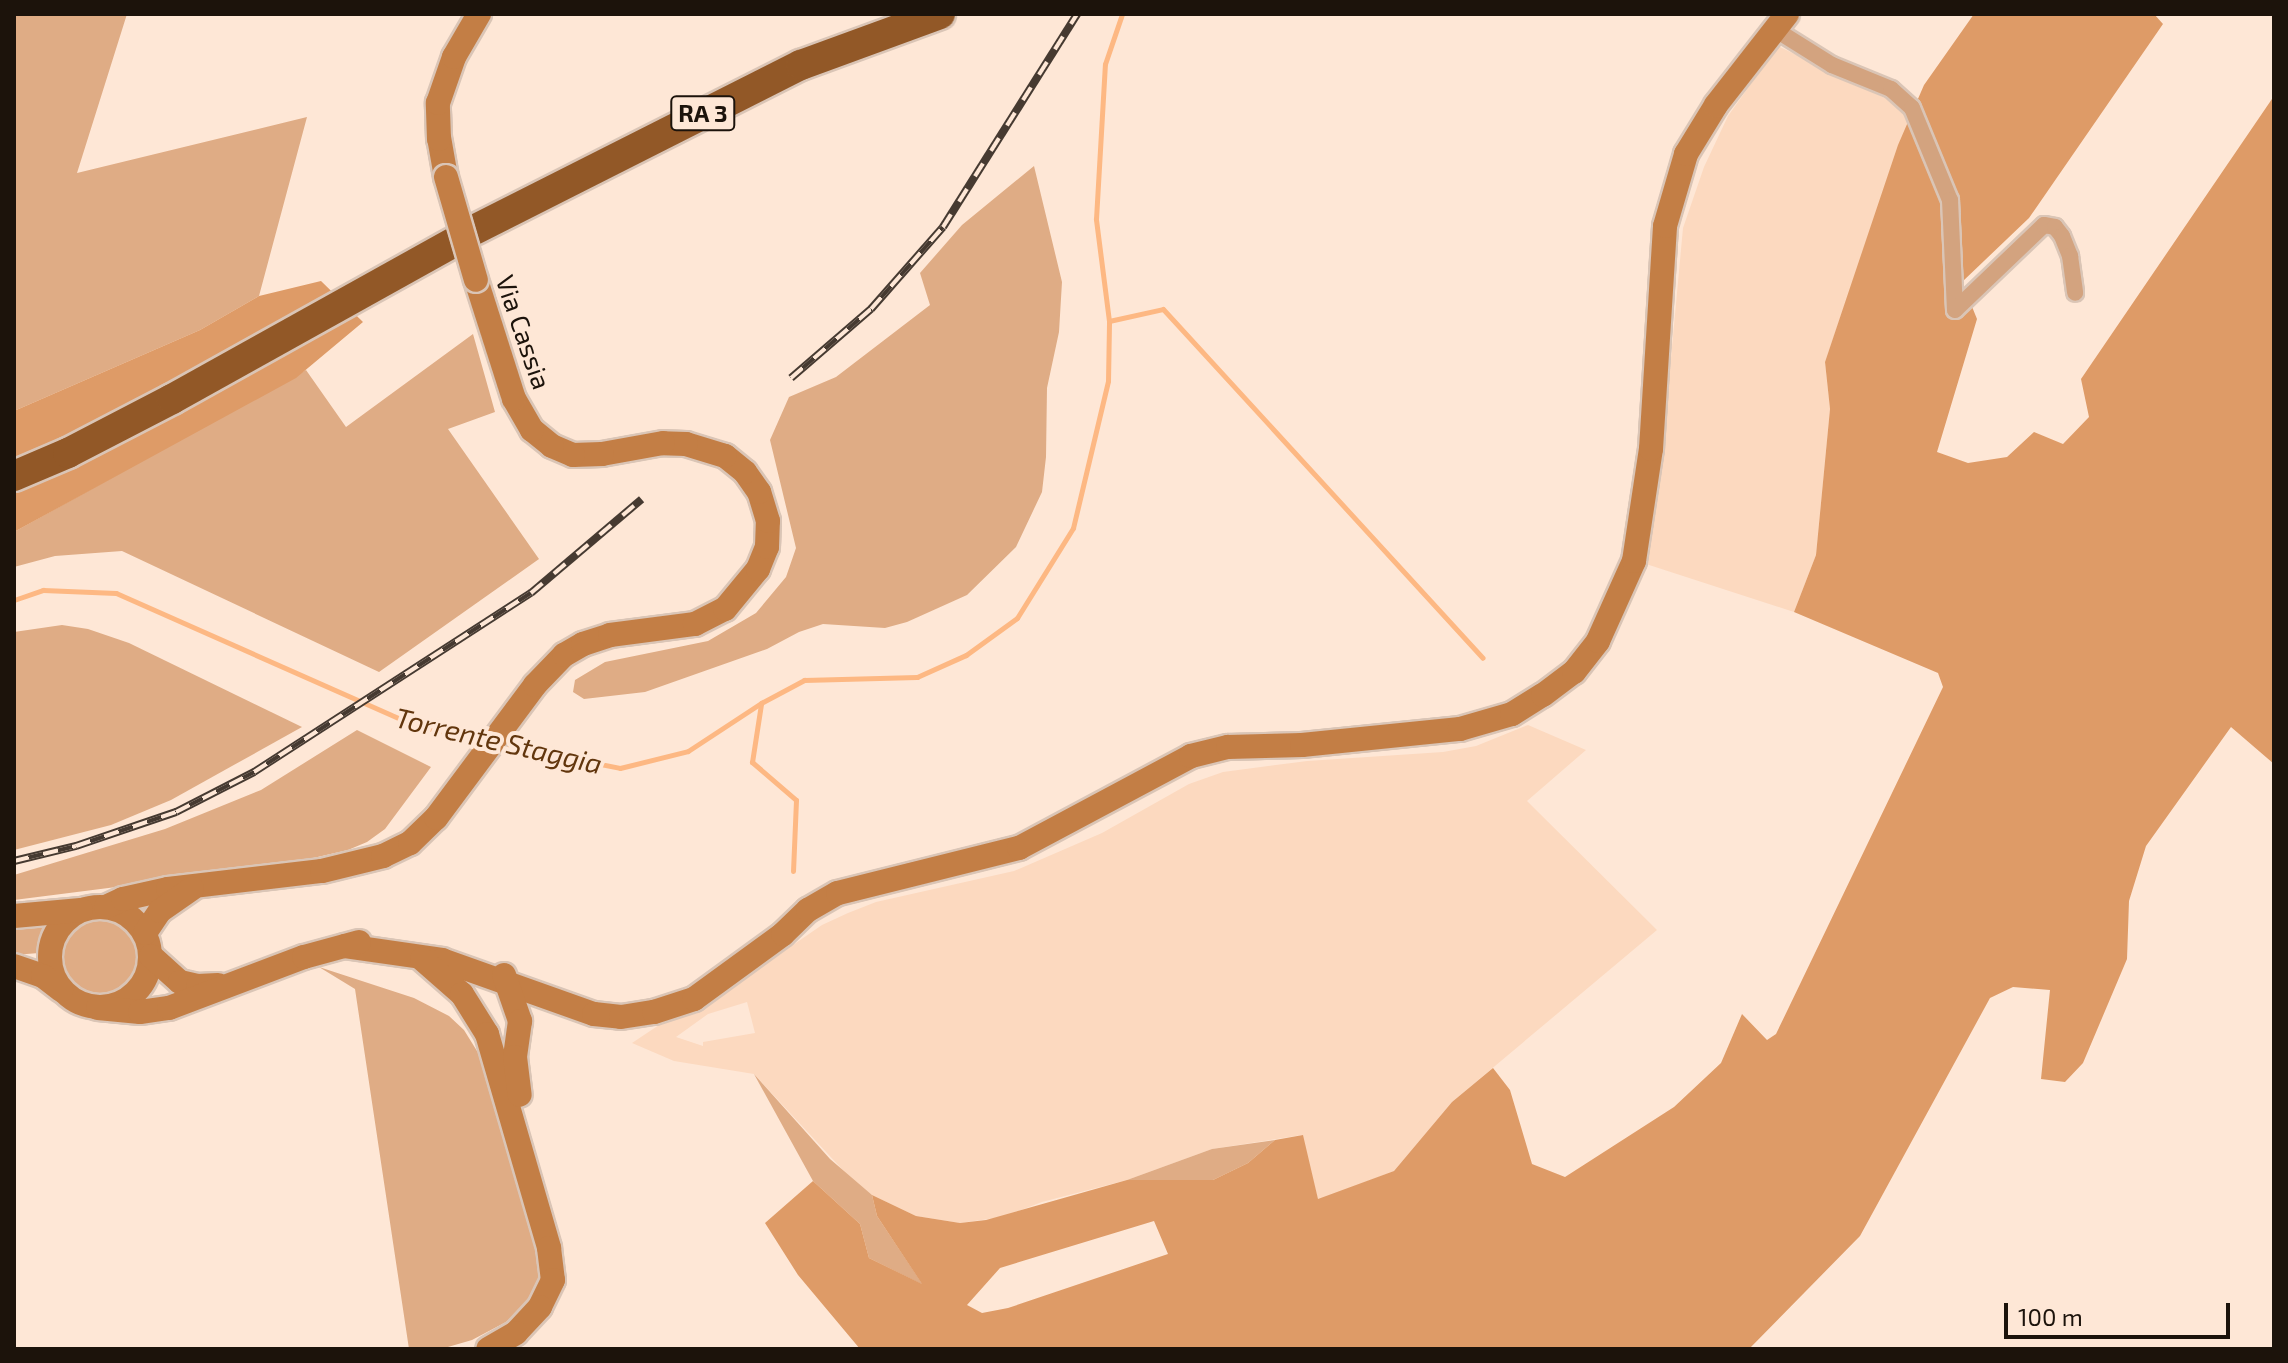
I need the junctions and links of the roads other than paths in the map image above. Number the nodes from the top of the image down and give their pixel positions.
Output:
1 (479, 14) edge
2 (886, 14) edge
3 (940, 14) edge
4 (1781, 22) edge
5 (460, 228) junction
6 (2075, 293) dead end
7 (14, 455) edge
8 (14, 476) edge
9 (1302, 745) junction
10 (197, 886) junction
11 (106, 907) junction
12 (81, 910) junction
13 (14, 916) edge
14 (783, 934) junction
15 (148, 944) junction
16 (427, 950) junction
17 (14, 966) edge
18 (715, 982) junction
19 (228, 984) junction
20 (509, 984) junction
21 (62, 990) junction
22 (554, 1001) junction
23 (98, 1008) junction
24 (521, 1029) junction
25 (553, 1280) junction
26 (488, 1349) edge

1 - 10 main road, Via Cassia, bridge
2 - 5 highway, RA 3
3 - 5 highway, RA 3
4 - 6 street
4 - 9 main road
5 - 7 highway, RA 3
5 - 8 highway, RA 3
9 - 14 main road
9 - 14 main road
10 - 11 main road, Via Cassia
10 - 15 main road, Via Cassia
11 - 12 main road, Via Cassia
11 - 15 main road
12 - 13 main road, Via Cassia
12 - 21 main road
14 - 18 main road
15 - 19 main road
15 - 23 main road, Via Cassia
16 - 18 main road
16 - 19 main road
16 - 20 main road
16 - 25 main road
17 - 21 main road
18 - 22 main road
19 - 23 main road
20 - 22 main road
20 - 24 main road
21 - 23 main road
22 - 24 main road
24 - 25 main road
25 - 26 main road

